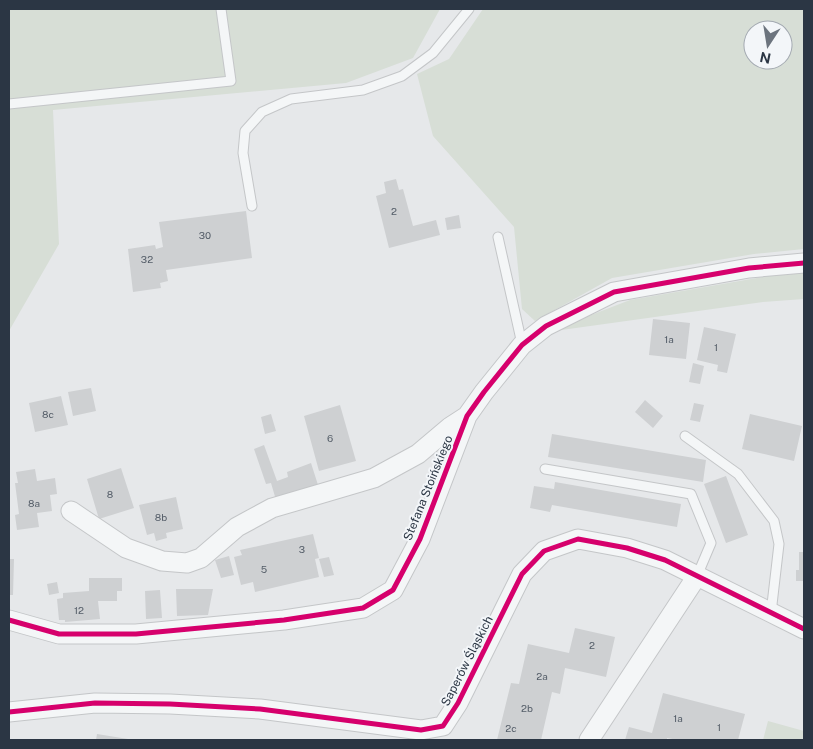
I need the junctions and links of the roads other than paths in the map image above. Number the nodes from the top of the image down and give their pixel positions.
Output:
1 (220, 9) edge
2 (469, 9) edge
3 (9, 104) edge
4 (252, 206) dead end
5 (498, 237) dead end
6 (804, 263) edge
7 (522, 345) junction
8 (467, 416) junction
9 (685, 436) dead end
10 (545, 469) dead end
11 (71, 511) dead end
12 (697, 576) junction
13 (771, 613) junction
14 (9, 620) edge
15 (804, 629) edge
16 (9, 712) edge
17 (589, 740) edge

1 - 3 lane
2 - 4 lane
5 - 7 lane
6 - 7 street, Stefana Stoińskiego
7 - 8 street, Stefana Stoińskiego
8 - 11 street, Stefana Stoińskiego
8 - 14 street, Stefana Stoińskiego
9 - 13 lane
10 - 12 lane
12 - 13 street, Saperów Śląskich
12 - 16 street, Saperów Śląskich
12 - 17 street
13 - 15 street, Saperów Śląskich

